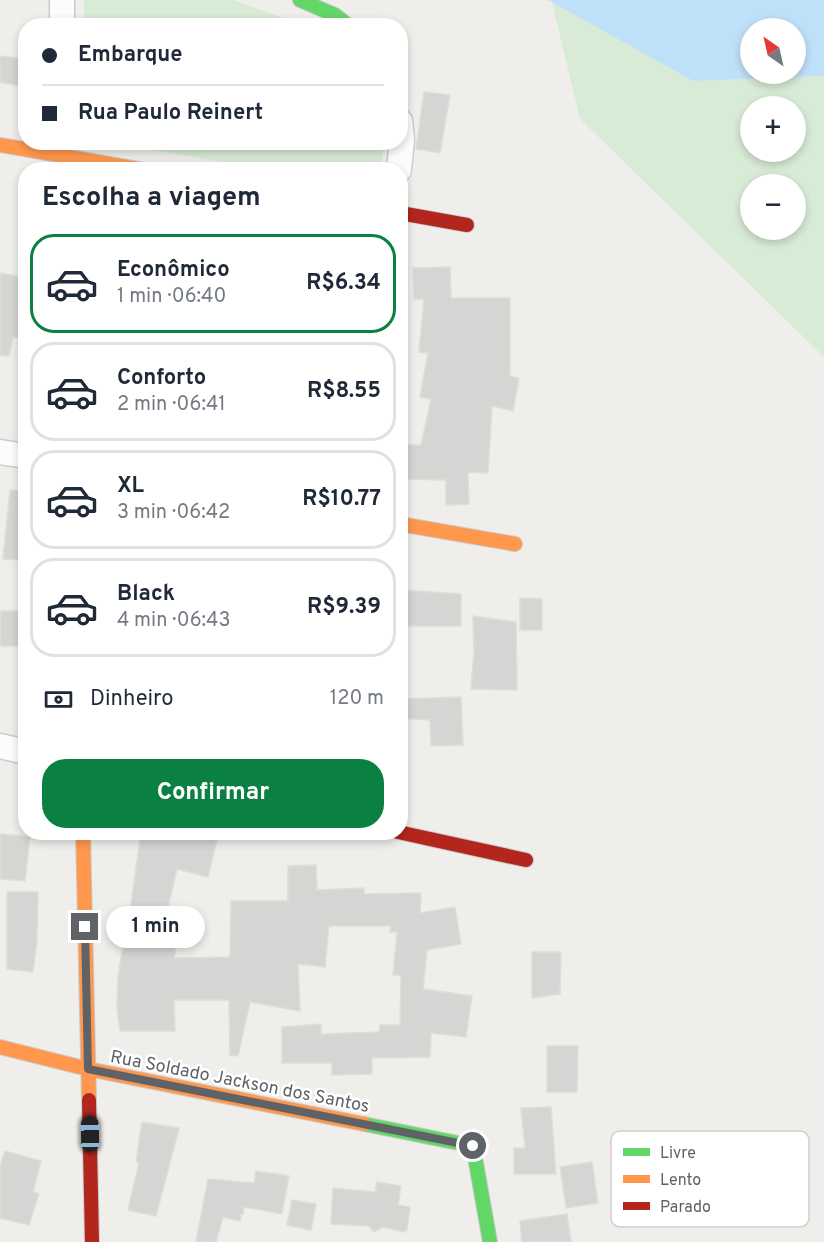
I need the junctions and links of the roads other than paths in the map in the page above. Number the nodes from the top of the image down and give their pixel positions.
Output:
1 (62, 0) edge
2 (300, 0) edge
3 (62, 18) edge
4 (339, 18) edge
5 (0, 145) edge
6 (18, 148) edge
7 (29, 150) edge
8 (63, 156) edge
9 (98, 162) edge
10 (408, 214) edge
11 (467, 225) dead end
12 (0, 452) edge
13 (18, 455) edge
14 (408, 525) edge
15 (515, 544) dead end
16 (0, 746) edge
17 (18, 750) edge
18 (408, 834) edge
19 (83, 840) edge
20 (526, 860) dead end
21 (0, 1047) edge
22 (88, 1069) junction
23 (92, 1242) edge
24 (490, 1242) edge

1 - 3 street
2 - 4 street
5 - 6 street
7 - 8 street
8 - 9 street
10 - 11 street
12 - 13 street
14 - 15 street
16 - 17 street
18 - 20 street
19 - 22 street
21 - 22 street, Rua Soldado Jackson dos Santos
22 - 23 street
22 - 24 street, Rua Soldado Jackson dos Santos

